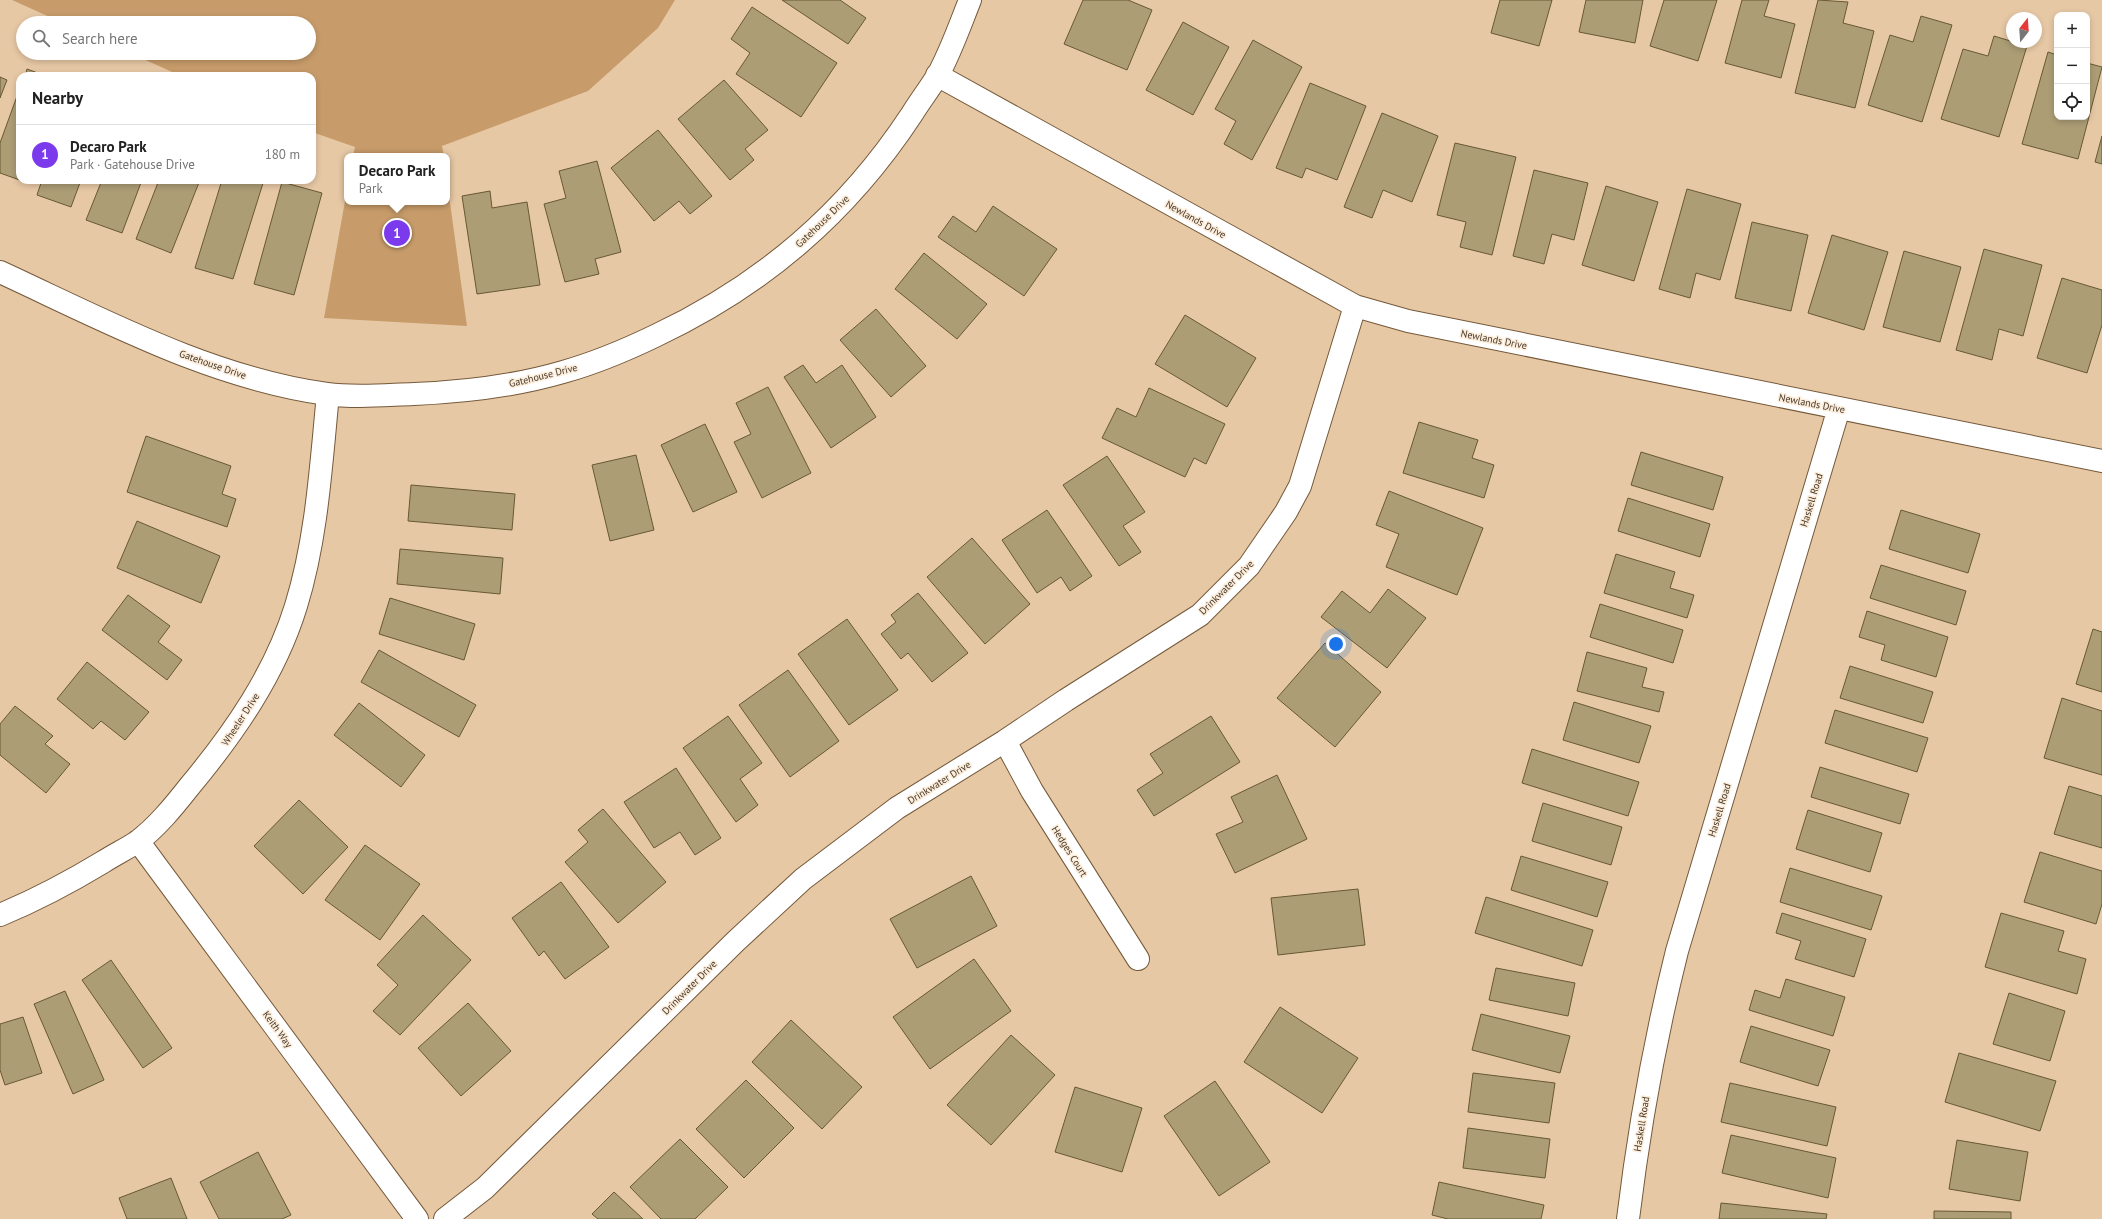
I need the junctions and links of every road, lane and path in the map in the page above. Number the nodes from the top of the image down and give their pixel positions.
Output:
1 (970, 0) edge
2 (937, 76) junction
3 (0, 272) edge
4 (1354, 306) junction
5 (328, 394) junction
6 (1839, 408) junction
7 (2102, 461) edge
8 (1005, 741) junction
9 (138, 841) junction
10 (0, 915) edge
11 (1138, 959) dead end
12 (417, 1219) edge
13 (445, 1219) edge
14 (1628, 1219) edge

1 - 2 street, Gatehouse Drive
2 - 4 street, Newlands Drive
2 - 5 street, Gatehouse Drive
3 - 5 street, Gatehouse Drive
4 - 6 street, Newlands Drive
4 - 8 street, Drinkwater Drive
5 - 9 street, Wheeler Drive
6 - 7 street, Newlands Drive
6 - 14 street, Haskell Road
8 - 11 street, Hedges Court
8 - 13 street, Drinkwater Drive
9 - 10 street, Wheeler Drive
9 - 12 street, Keith Way

